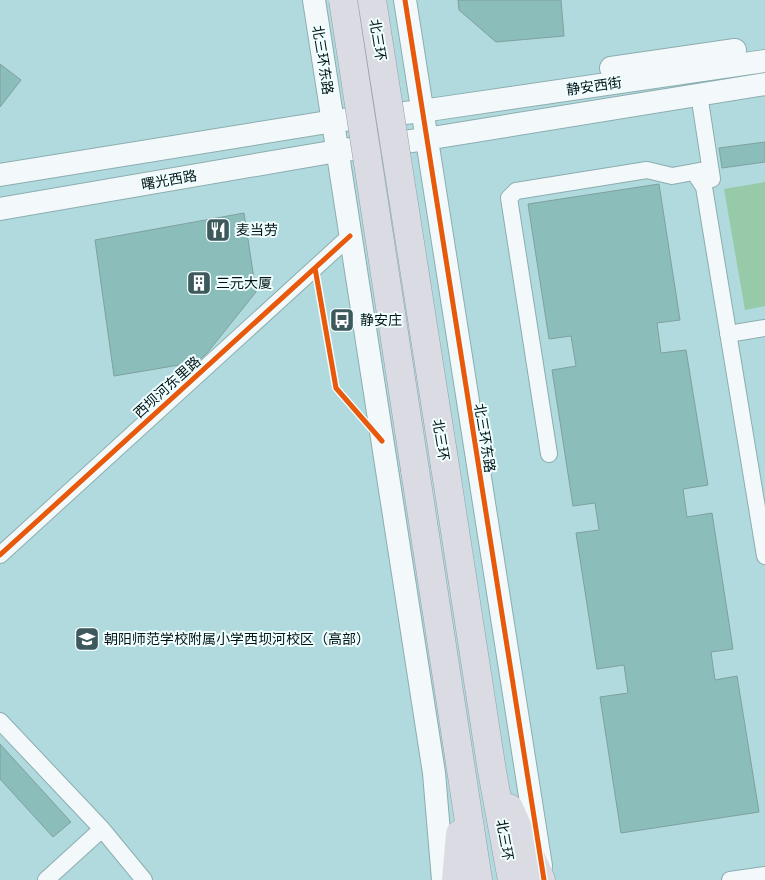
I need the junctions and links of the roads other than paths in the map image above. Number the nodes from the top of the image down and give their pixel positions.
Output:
1 (314, 0) edge
2 (343, 0) edge
3 (372, 0) edge
4 (405, 0) edge
5 (765, 46) edge
6 (679, 57) junction
7 (765, 61) edge
8 (728, 66) junction
9 (765, 84) edge
10 (765, 95) edge
11 (699, 100) junction
12 (421, 105) junction
13 (334, 121) junction
14 (427, 146) junction
15 (337, 150) junction
16 (705, 173) junction
17 (0, 175) edge
18 (0, 209) edge
19 (350, 236) junction
20 (449, 284) junction
21 (359, 294) junction
22 (765, 328) edge
23 (728, 334) junction
24 (550, 454) dead end
25 (0, 555) edge
26 (765, 556) edge
27 (0, 721) edge
28 (492, 771) junction
29 (464, 791) junction
30 (102, 829) junction
31 (765, 875) edge
32 (46, 880) edge
33 (144, 880) edge
34 (443, 880) edge
35 (456, 880) edge
36 (478, 880) edge
37 (512, 880) edge
38 (542, 880) edge
39 (730, 880) edge

1 - 13 street, 北三环东路
2 - 29 highway, 北三环, bridge
3 - 28 highway, 北三环, bridge
4 - 12 street, 北三环东路
5 - 6 street
6 - 8 street
6 - 12 street
7 - 8 street, 静安西街
8 - 12 street, 静安西街
9 - 11 street, 静安西街
10 - 11 street
11 - 14 street, 静安西街
11 - 16 street
12 - 13 street
12 - 14 street, 北三环东路
13 - 15 street, 北三环东路
13 - 17 street
14 - 15 street, 静安西街
14 - 20 street, 北三环东路
15 - 18 street, 曙光西路
15 - 19 street
16 - 23 street
16 - 24 street
19 - 21 street
19 - 25 street, 西坝河东里路
20 - 21 street
20 - 38 street, 北三环东路
21 - 34 street
22 - 23 street
23 - 26 street
27 - 30 street
28 - 37 highway, 北三环
28 - 38 highway
29 - 35 highway
29 - 36 highway, 北三环
30 - 32 street
30 - 33 street
31 - 39 street

